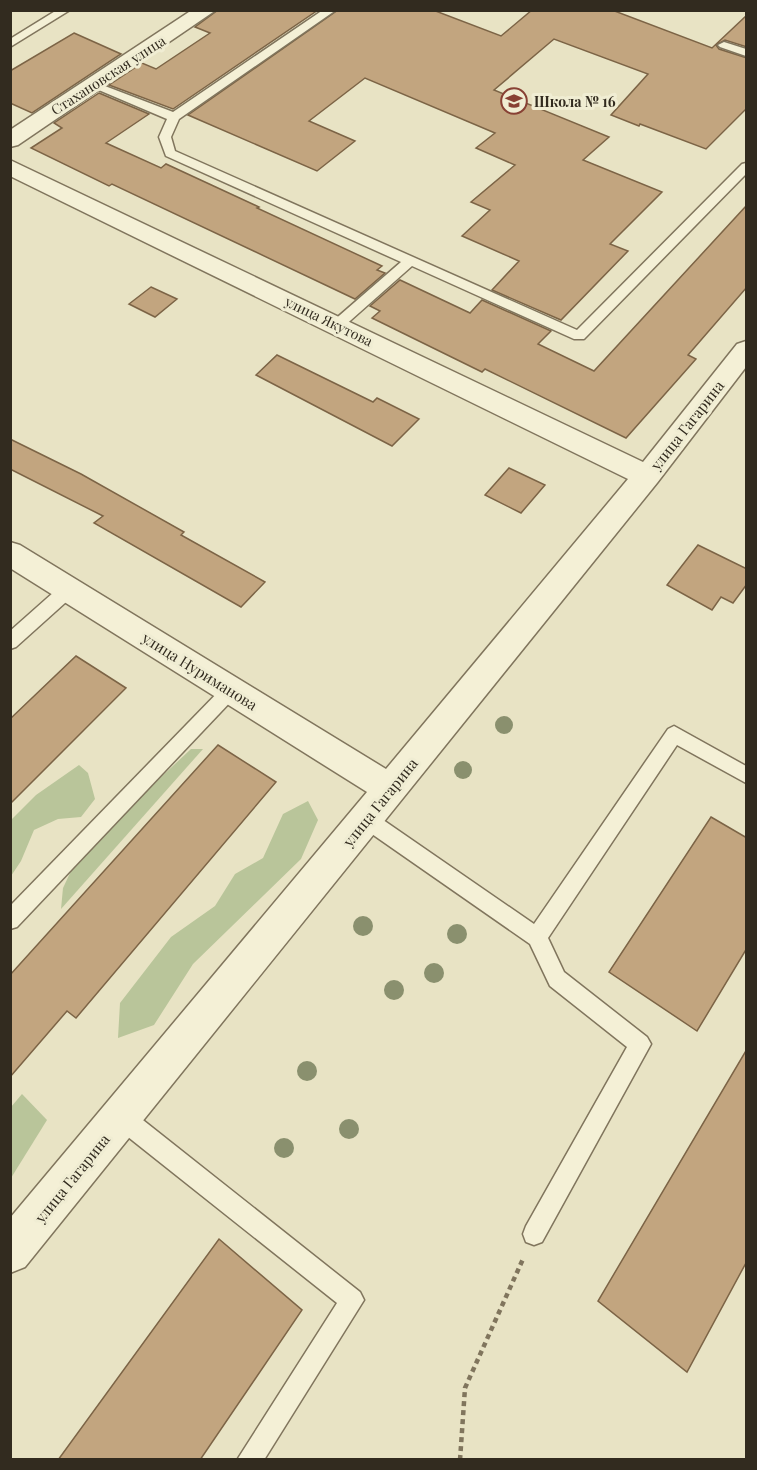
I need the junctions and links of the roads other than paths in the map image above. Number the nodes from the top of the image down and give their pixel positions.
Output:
1 (65, 10) edge
2 (206, 10) edge
3 (331, 10) edge
4 (10, 44) edge
5 (724, 45) dead end
6 (747, 53) edge
7 (93, 85) junction
8 (174, 117) junction
9 (10, 140) edge
10 (747, 166) edge
11 (10, 167) edge
12 (411, 260) junction
13 (337, 325) junction
14 (740, 368) edge
15 (647, 476) junction
16 (10, 553) edge
17 (69, 589) junction
18 (10, 642) edge
19 (231, 690) junction
20 (747, 775) edge
21 (390, 789) junction
22 (366, 819) junction
23 (10, 920) edge
24 (537, 937) junction
25 (121, 1118) junction
26 (534, 1234) road end
27 (10, 1252) edge
28 (249, 1460) edge

1 - 4 lane
2 - 7 street, Стахановская улица
3 - 8 lane
5 - 6 lane
7 - 8 lane
7 - 9 street, Стахановская улица
8 - 12 lane
10 - 12 lane
11 - 13 street, улица Якутова
12 - 13 lane
13 - 15 street, улица Якутова
14 - 15 street, улица Гагарина
15 - 21 street, улица Гагарина
16 - 17 street, улица Нуриманова
17 - 18 lane
17 - 19 street, улица Нуриманова
19 - 21 street, улица Нуриманова
19 - 23 lane
20 - 24 lane
21 - 22 street, улица Гагарина
22 - 24 lane
22 - 25 street, улица Гагарина
24 - 26 lane
25 - 27 street, улица Гагарина
25 - 28 lane

